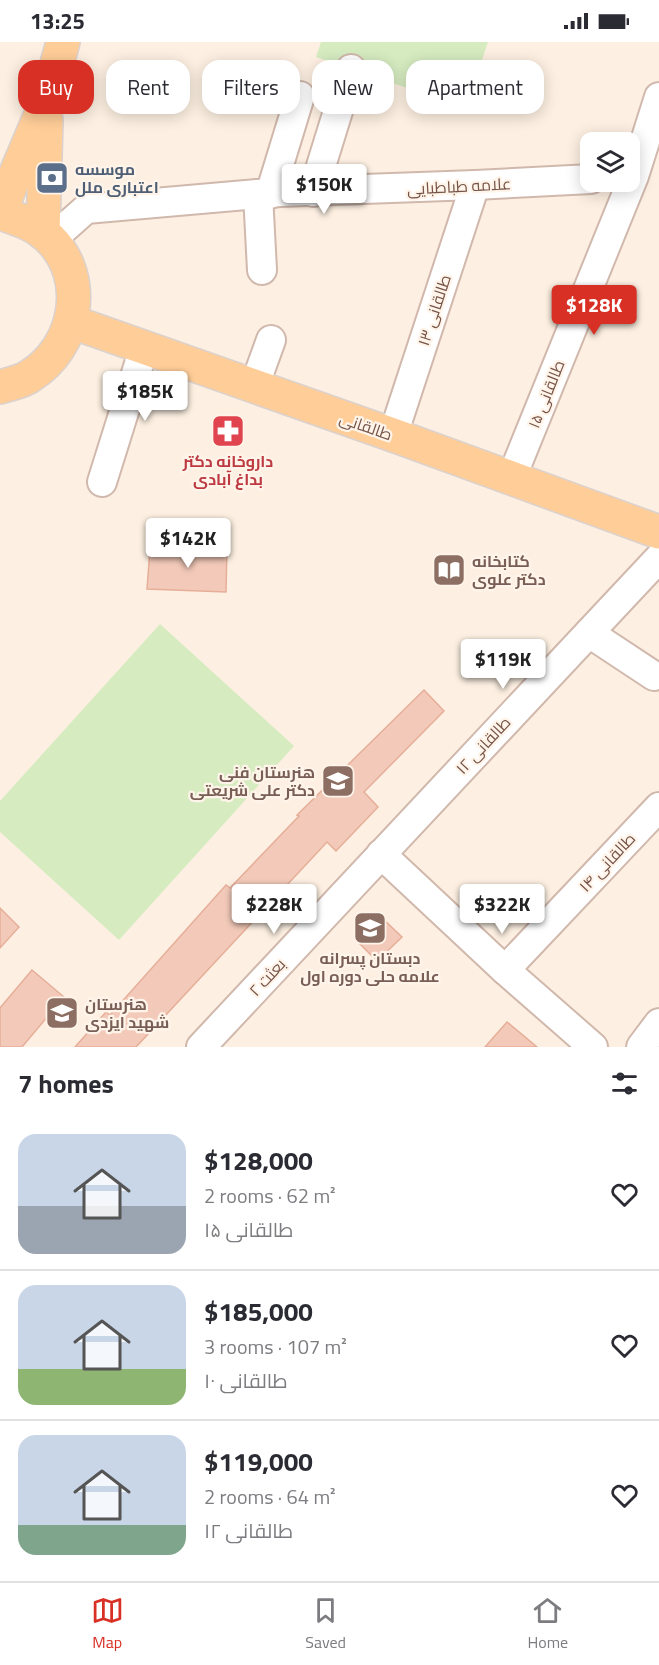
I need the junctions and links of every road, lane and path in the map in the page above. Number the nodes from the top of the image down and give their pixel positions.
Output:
1 (63, 42) edge
2 (58, 60) edge
3 (659, 97) edge
4 (41, 114) edge
5 (47, 114) edge
6 (293, 114) edge
7 (337, 114) edge
8 (641, 176) edge
9 (580, 180) edge
10 (475, 185) junction
11 (313, 192) junction
12 (264, 194) junction
13 (0, 212) edge
14 (47, 236) junction
15 (262, 270) dead end
16 (72, 322) junction
17 (271, 340) dead end
18 (144, 348) junction
19 (0, 387) edge
20 (254, 387) junction
21 (393, 435) junction
22 (512, 479) junction
23 (102, 482) dead end
24 (659, 532) edge
25 (659, 558) edge
26 (589, 633) junction
27 (654, 676) dead end
28 (659, 807) edge
29 (381, 854) junction
30 (505, 970) junction
31 (659, 1023) edge
32 (201, 1047) edge
33 (593, 1047) edge
34 (641, 1047) edge

1 - 2 main road
3 - 8 street, طالقانی ۱۵
4 - 13 main road
5 - 14 main road
6 - 12 street
7 - 11 street
8 - 22 street, طالقانی ۱۵
9 - 10 street, علامه طباطبایی
10 - 11 street, علامه طباطبایی
10 - 21 street, طالقانی ۱۳
11 - 12 street, علامه طباطبایی
12 - 14 street, علامه طباطبایی
12 - 15 street
13 - 14 main road
14 - 16 main road
16 - 18 main road, طالقانی
16 - 19 main road
17 - 20 street
18 - 20 main road, طالقانی
18 - 23 street
20 - 21 main road, طالقانی
21 - 22 main road, طالقانی
22 - 24 main road, طالقانی
25 - 26 street, طالقانی ۱۲
26 - 27 street
26 - 29 street, طالقانی ۱۲
28 - 30 street, طالقانی ۱۴
29 - 30 street
29 - 32 street, بعثت ۲
30 - 33 street
31 - 34 street

